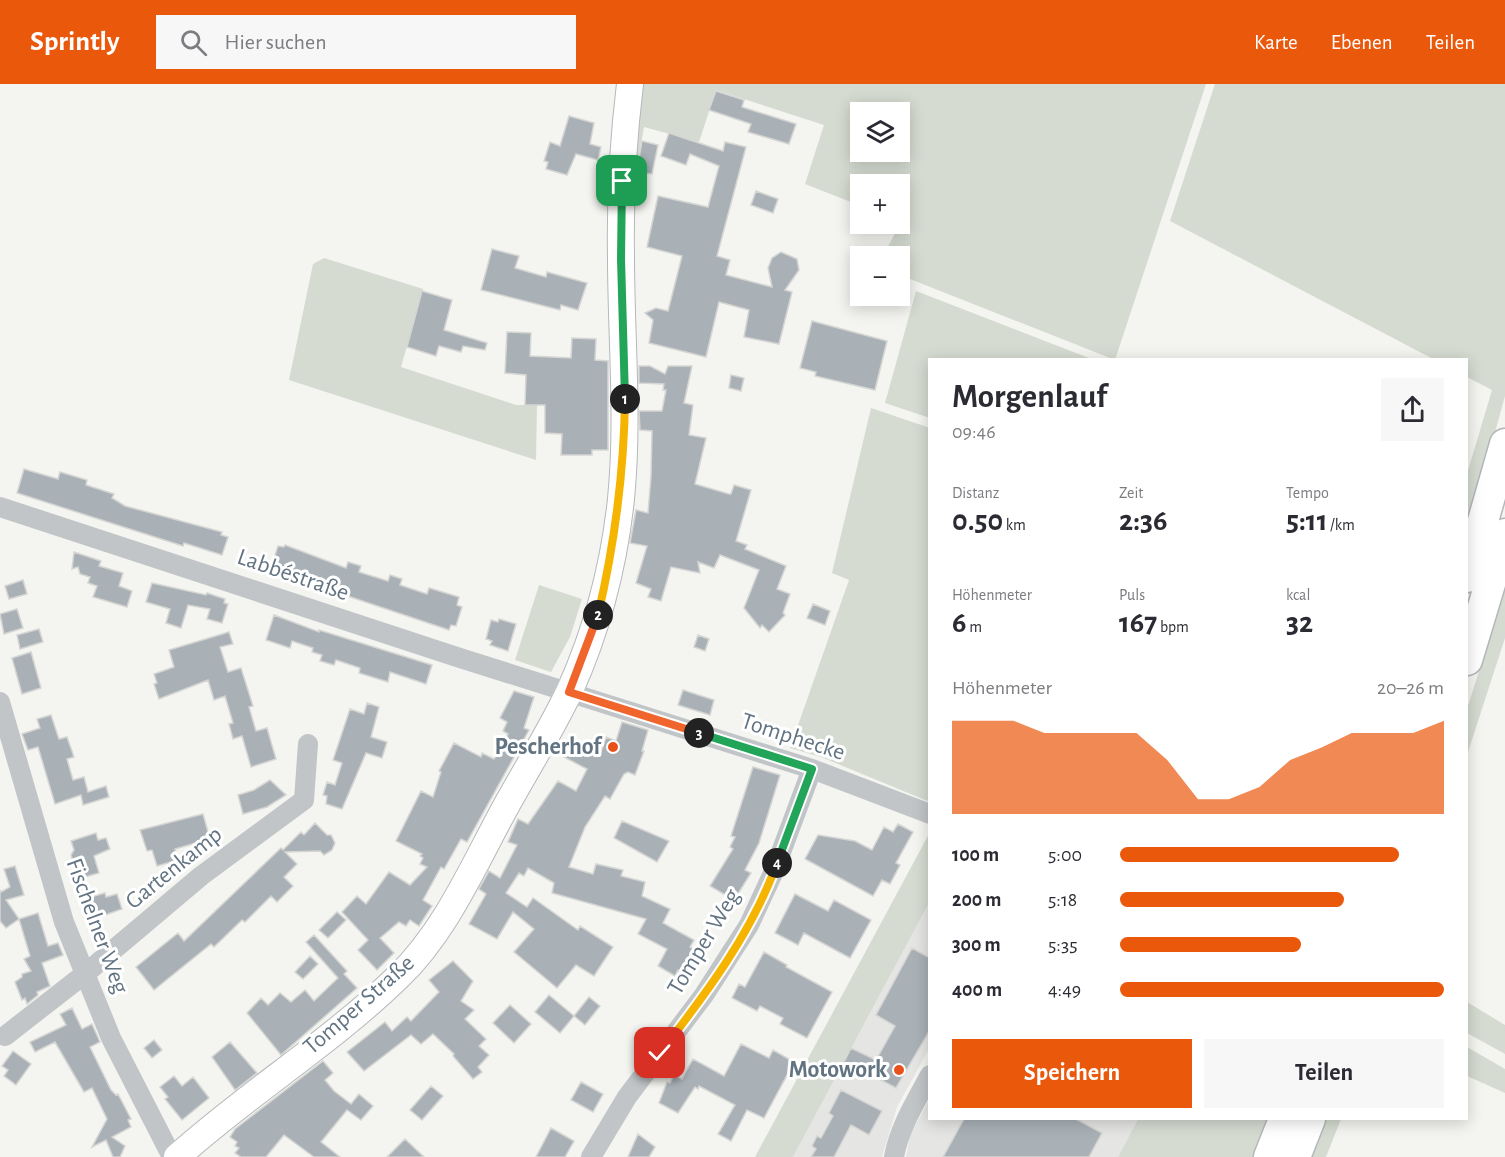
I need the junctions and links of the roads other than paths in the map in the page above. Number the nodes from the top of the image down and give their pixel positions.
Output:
1 (630, 84) edge
2 (1505, 444) edge
3 (0, 507) edge
4 (1505, 534) edge
5 (1468, 574) edge
6 (1468, 657) edge
7 (569, 692) junction
8 (0, 702) edge
9 (308, 744) dead end
10 (812, 769) junction
11 (928, 813) edge
12 (86, 973) junction
13 (5, 1036) dead end
14 (928, 1079) edge
15 (1284, 1120) edge
16 (1310, 1120) edge
17 (172, 1157) edge
18 (177, 1157) edge
19 (591, 1157) edge
20 (894, 1157) edge
21 (1269, 1157) edge
22 (1295, 1157) edge

1 - 7 main road, Tomper Straße
2 - 5 highway
3 - 7 street, Labbéstraße
4 - 6 highway
7 - 10 street, Tomphecke
7 - 18 main road, Tomper Straße
8 - 12 street, Fischelner Weg
9 - 12 street, Gartenkamp
10 - 11 street, Tomphecke
10 - 19 street, Tomper Weg
12 - 13 street, Gartenkamp
12 - 17 street, Fischelner Weg
14 - 20 street
15 - 21 highway
16 - 22 highway

